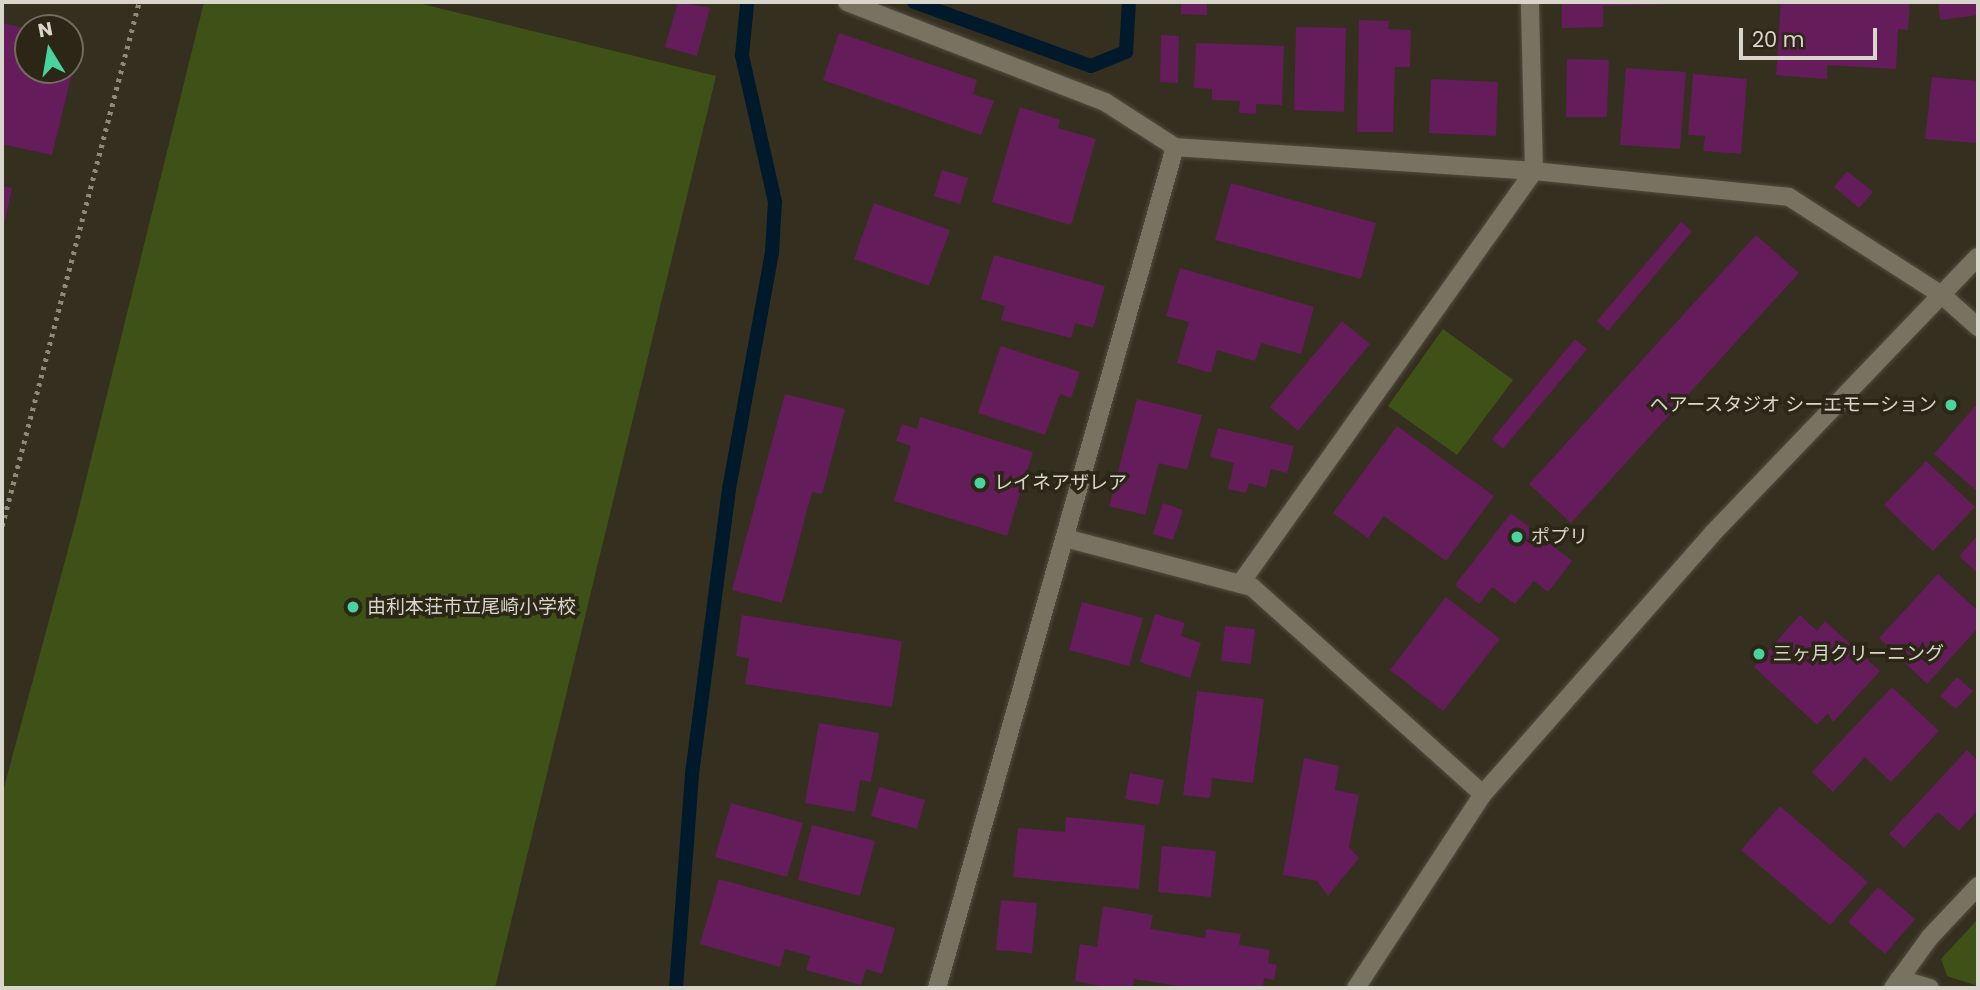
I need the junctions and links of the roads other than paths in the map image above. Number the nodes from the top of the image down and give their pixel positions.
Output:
1 (847, 2) edge
2 (1530, 2) edge
3 (1175, 147) junction
4 (1534, 171) junction
5 (1978, 257) edge
6 (1942, 296) junction
7 (1978, 327) edge
8 (1065, 538) junction
9 (1240, 583) junction
10 (1483, 794) junction
11 (1978, 886) edge
12 (1896, 984) edge
13 (937, 988) edge
14 (1356, 988) edge
15 (1930, 988) edge

1 - 3 street
2 - 4 street
3 - 4 street
3 - 8 street
4 - 6 street
4 - 9 street
5 - 6 street
6 - 7 street
6 - 10 street
8 - 9 street
8 - 13 street
9 - 10 street
10 - 14 street
11 - 12 street
12 - 15 street

